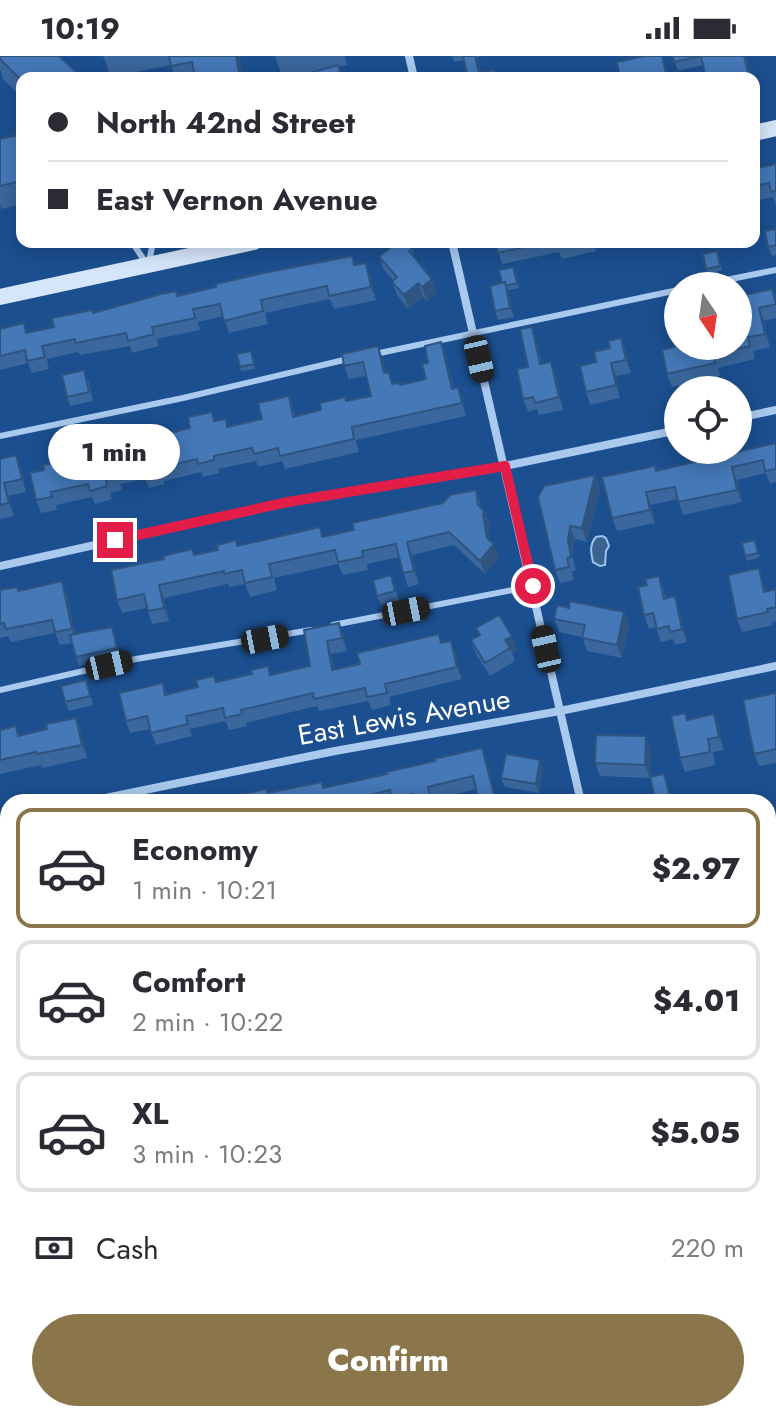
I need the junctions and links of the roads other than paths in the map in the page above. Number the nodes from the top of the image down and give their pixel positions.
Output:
1 (136, 248) edge
2 (152, 248) edge
3 (228, 248) edge
4 (453, 248) edge
5 (148, 266) junction
6 (776, 270) edge
7 (752, 275) edge
8 (664, 293) edge
9 (0, 297) edge
10 (472, 333) junction
11 (371, 354) edge
12 (356, 358) edge
13 (776, 410) edge
14 (752, 415) edge
15 (664, 433) edge
16 (0, 436) edge
17 (505, 466) junction
18 (0, 566) edge
19 (533, 586) junction
20 (776, 666) edge
21 (0, 690) edge
22 (560, 711) junction
23 (125, 794) edge
24 (579, 794) edge

1 - 5 lane
2 - 5 lane
3 - 5 street
4 - 10 street
5 - 9 street
6 - 7 lane
8 - 10 lane
10 - 11 lane
10 - 17 street
12 - 16 lane
13 - 14 street
15 - 17 street
17 - 18 street
17 - 19 street
19 - 21 lane
19 - 22 street
20 - 22 street, East Lewis Avenue
22 - 23 street, East Lewis Avenue
22 - 24 street

